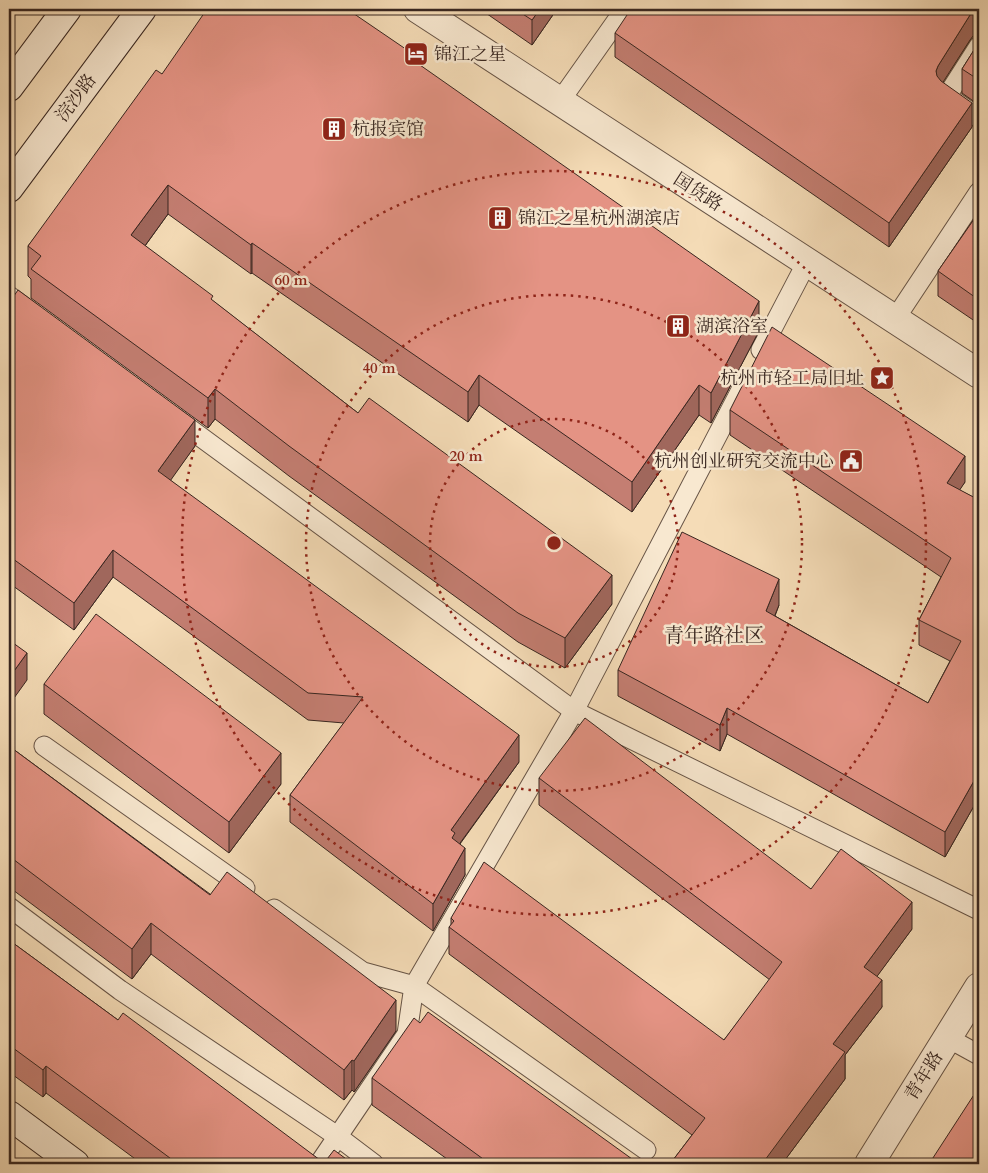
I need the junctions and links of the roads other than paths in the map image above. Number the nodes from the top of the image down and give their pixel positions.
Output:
1 (66, 9) edge
2 (142, 9) edge
3 (418, 9) edge
4 (625, 9) edge
5 (979, 46) edge
6 (9, 86) edge
7 (560, 101) junction
8 (979, 118) edge
9 (9, 188) edge
10 (979, 192) edge
11 (807, 262) junction
12 (9, 296) edge
13 (895, 319) junction
14 (48, 324) edge
15 (979, 374) edge
16 (157, 405) edge
17 (574, 711) junction
18 (44, 746) dead end
19 (9, 907) edge
20 (979, 910) edge
21 (414, 986) junction
22 (979, 987) edge
23 (948, 1038) junction
24 (979, 1055) edge
25 (9, 1115) edge
26 (337, 1136) junction
27 (646, 1150) dead end
28 (75, 1164) edge
29 (318, 1164) edge
30 (374, 1164) edge
31 (869, 1164) edge

1 - 6 street
2 - 9 street, 浣沙路
3 - 7 street, 国货路
4 - 7 lane
5 - 8 lane
7 - 11 street, 国货路
10 - 13 lane
11 - 13 street, 国货路
11 - 17 lane
12 - 14 lane
13 - 15 street, 国货路
16 - 17 lane
17 - 20 lane
17 - 21 lane
18 - 21 lane
19 - 26 lane
21 - 26 lane
21 - 27 lane
22 - 23 street, 青年路
23 - 24 lane
23 - 31 street, 青年路
25 - 28 street
26 - 29 lane
26 - 30 lane

